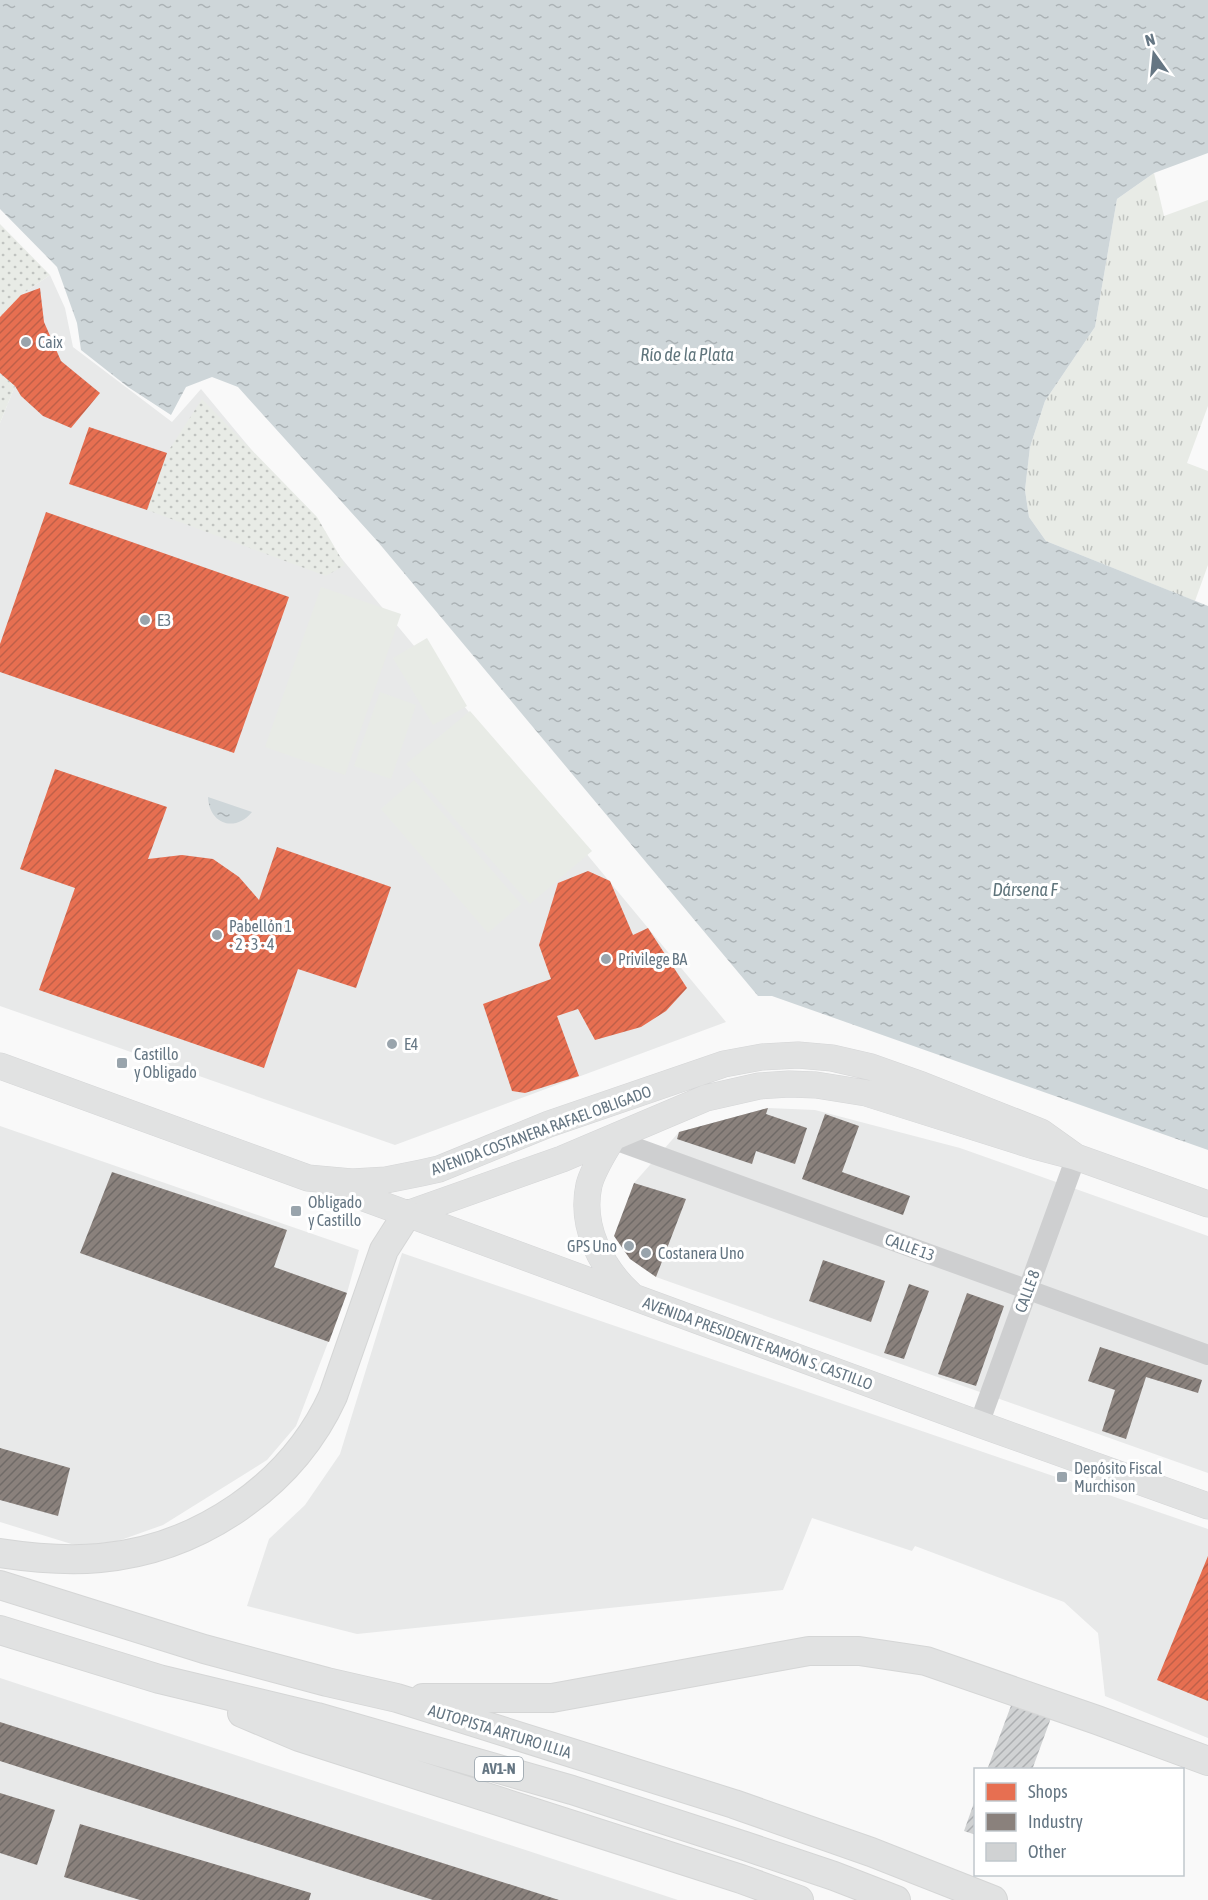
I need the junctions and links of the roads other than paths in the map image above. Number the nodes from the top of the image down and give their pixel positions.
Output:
1 (0, 1066) edge
2 (612, 1139) junction
3 (1076, 1157) junction
4 (308, 1178) junction
5 (1208, 1204) edge
6 (407, 1214) junction
7 (1028, 1290) junction
8 (634, 1298) junction
9 (1208, 1355) edge
10 (979, 1424) junction
11 (1208, 1506) edge
12 (0, 1553) edge
13 (0, 1585) edge
14 (0, 1630) edge
15 (159, 1679) junction
16 (397, 1698) junction
17 (1208, 1761) edge
18 (799, 1900) edge
19 (896, 1900) edge
20 (993, 1900) edge

1 - 4 main road, AVENIDA COSTANERA RAFAEL OBLIGADO
2 - 3 main road, AVENIDA COSTANERA RAFAEL OBLIGADO
2 - 6 main road, AVENIDA COSTANERA RAFAEL OBLIGADO
2 - 7 street, CALLE 13
2 - 8 main road
3 - 4 main road, AVENIDA COSTANERA RAFAEL OBLIGADO
3 - 5 main road, AVENIDA COSTANERA RAFAEL OBLIGADO
3 - 7 street, CALLE 8
4 - 6 main road, AVENIDA PRESIDENTE RAMÓN S. CASTILLO
6 - 8 main road, AVENIDA PRESIDENTE RAMÓN S. CASTILLO
6 - 12 highway
7 - 9 street, CALLE 13
7 - 10 street, CALLE 8
8 - 10 main road, AVENIDA PRESIDENTE RAMÓN S. CASTILLO
10 - 11 main road, AVENIDA PRESIDENTE RAMÓN S. CASTILLO
13 - 16 highway, AUTOPISTA ARTURO ILLIA / AV1-N
14 - 15 highway, AV1-N
15 - 18 highway
15 - 19 highway, AV1-N
16 - 17 highway
16 - 20 highway, AUTOPISTA ARTURO ILLIA / AV1-N

